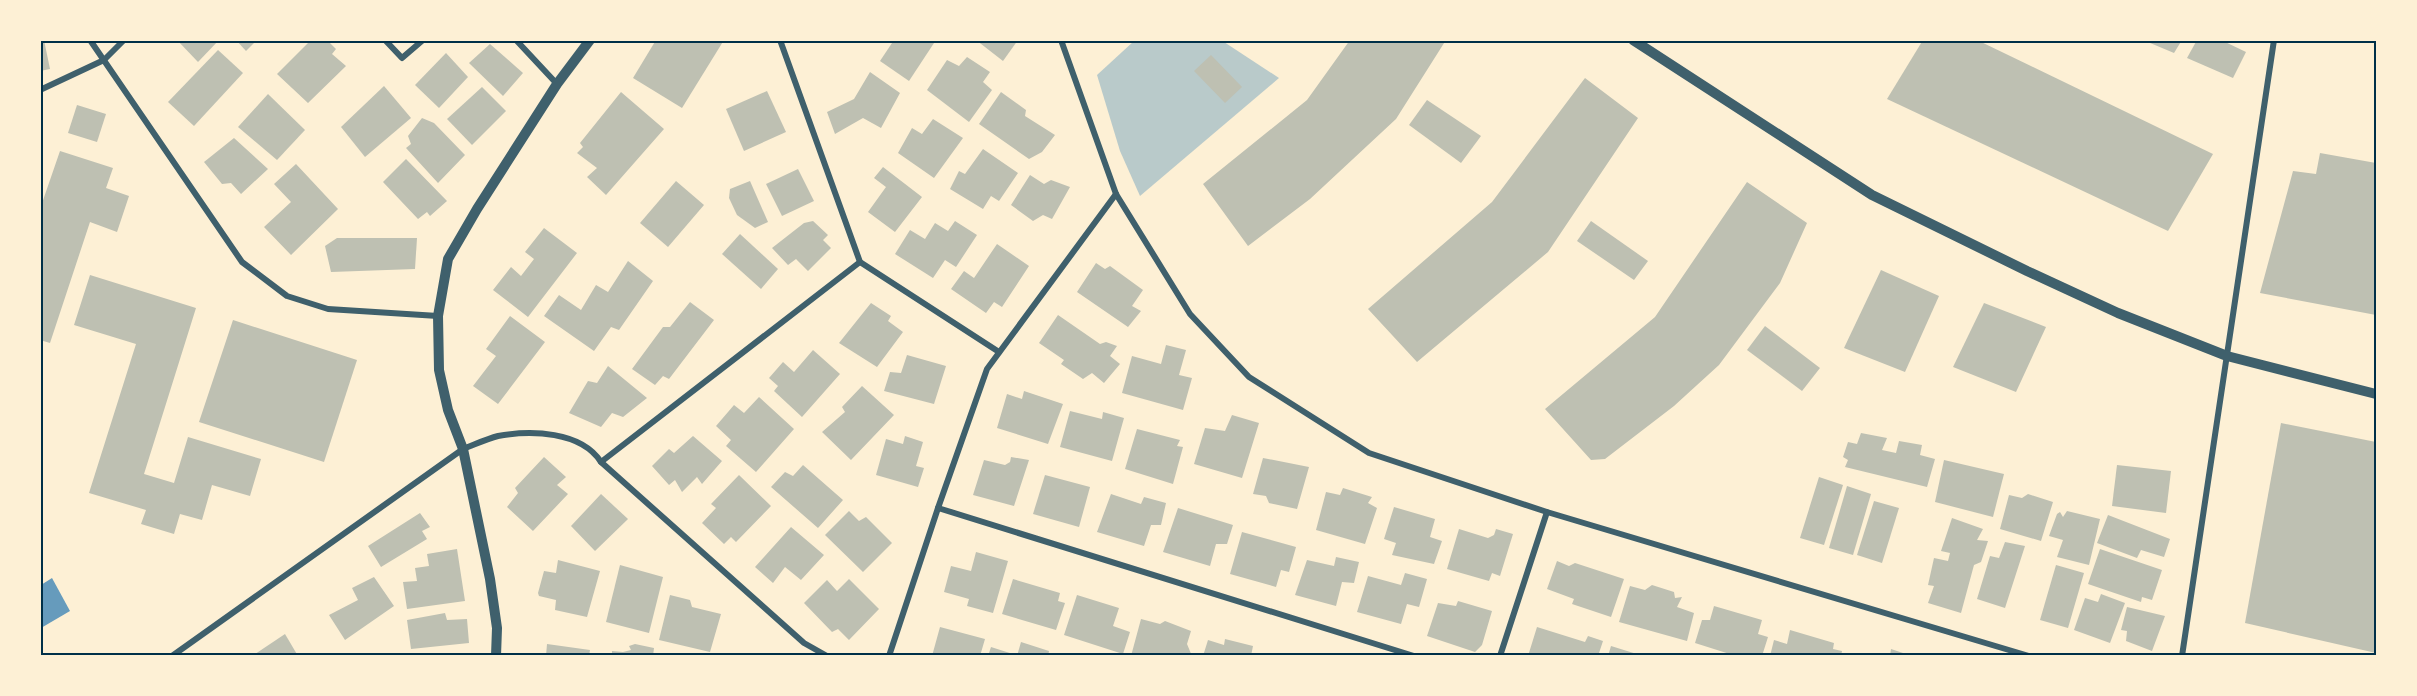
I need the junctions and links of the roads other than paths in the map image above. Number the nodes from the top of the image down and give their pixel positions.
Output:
1 (90, 40) edge
2 (124, 40) edge
3 (385, 40) edge
4 (423, 40) edge
5 (516, 40) edge
6 (590, 40) edge
7 (780, 40) edge
8 (1061, 40) edge
9 (1633, 40) edge
10 (2274, 40) edge
11 (104, 60) junction
12 (556, 84) junction
13 (40, 90) edge
14 (1116, 194) junction
15 (860, 262) junction
16 (438, 316) junction
17 (999, 352) junction
18 (2228, 356) junction
19 (2376, 394) edge
20 (462, 449) junction
21 (601, 462) junction
22 (938, 508) junction
23 (1547, 512) junction
24 (172, 656) edge
25 (496, 656) edge
26 (827, 656) edge
27 (889, 656) edge
28 (1414, 656) edge
29 (1500, 656) edge
30 (2029, 656) edge
31 (2182, 656) edge

1 - 11 street
2 - 11 street
3 - 4 street
5 - 12 street
6 - 12 street
7 - 15 street
8 - 14 street
9 - 18 street
10 - 18 street
11 - 13 street
11 - 16 street
12 - 16 street
14 - 17 street
14 - 23 street
15 - 17 street
15 - 21 street
16 - 20 street
17 - 22 street
18 - 19 street
18 - 31 street
20 - 21 street
20 - 24 street
20 - 25 street
21 - 26 street
22 - 27 street
22 - 28 street
23 - 29 street
23 - 30 street

